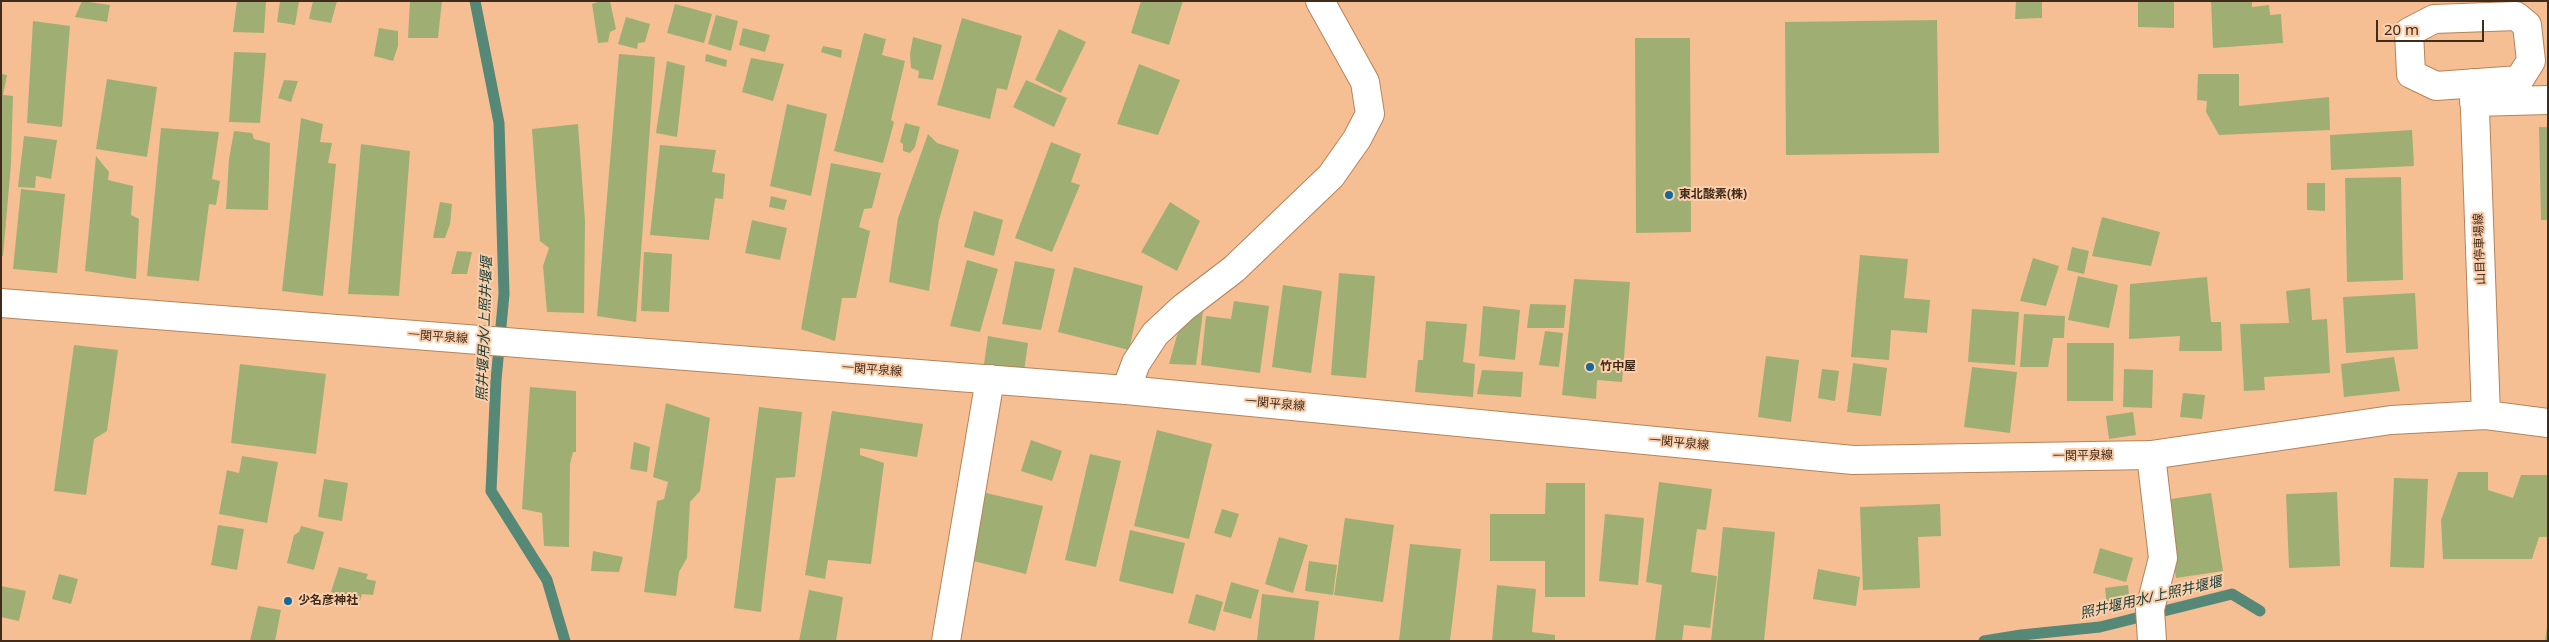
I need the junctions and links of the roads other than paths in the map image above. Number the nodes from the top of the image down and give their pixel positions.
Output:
1 (1320, 1) edge
2 (2548, 100) edge
3 (1, 303) edge
4 (990, 379) junction
5 (1126, 390) junction
6 (2486, 415) junction
7 (2548, 423) edge
8 (2151, 455) junction
9 (946, 641) edge
10 (2152, 641) edge

1 - 5 main road
2 - 6 main road, 山目停車場線
3 - 4 main road, 一関平泉線
4 - 5 main road, 一関平泉線
4 - 9 main road
5 - 8 main road, 一関平泉線
6 - 7 main road, 一関平泉線
6 - 8 main road, 一関平泉線
8 - 10 main road

